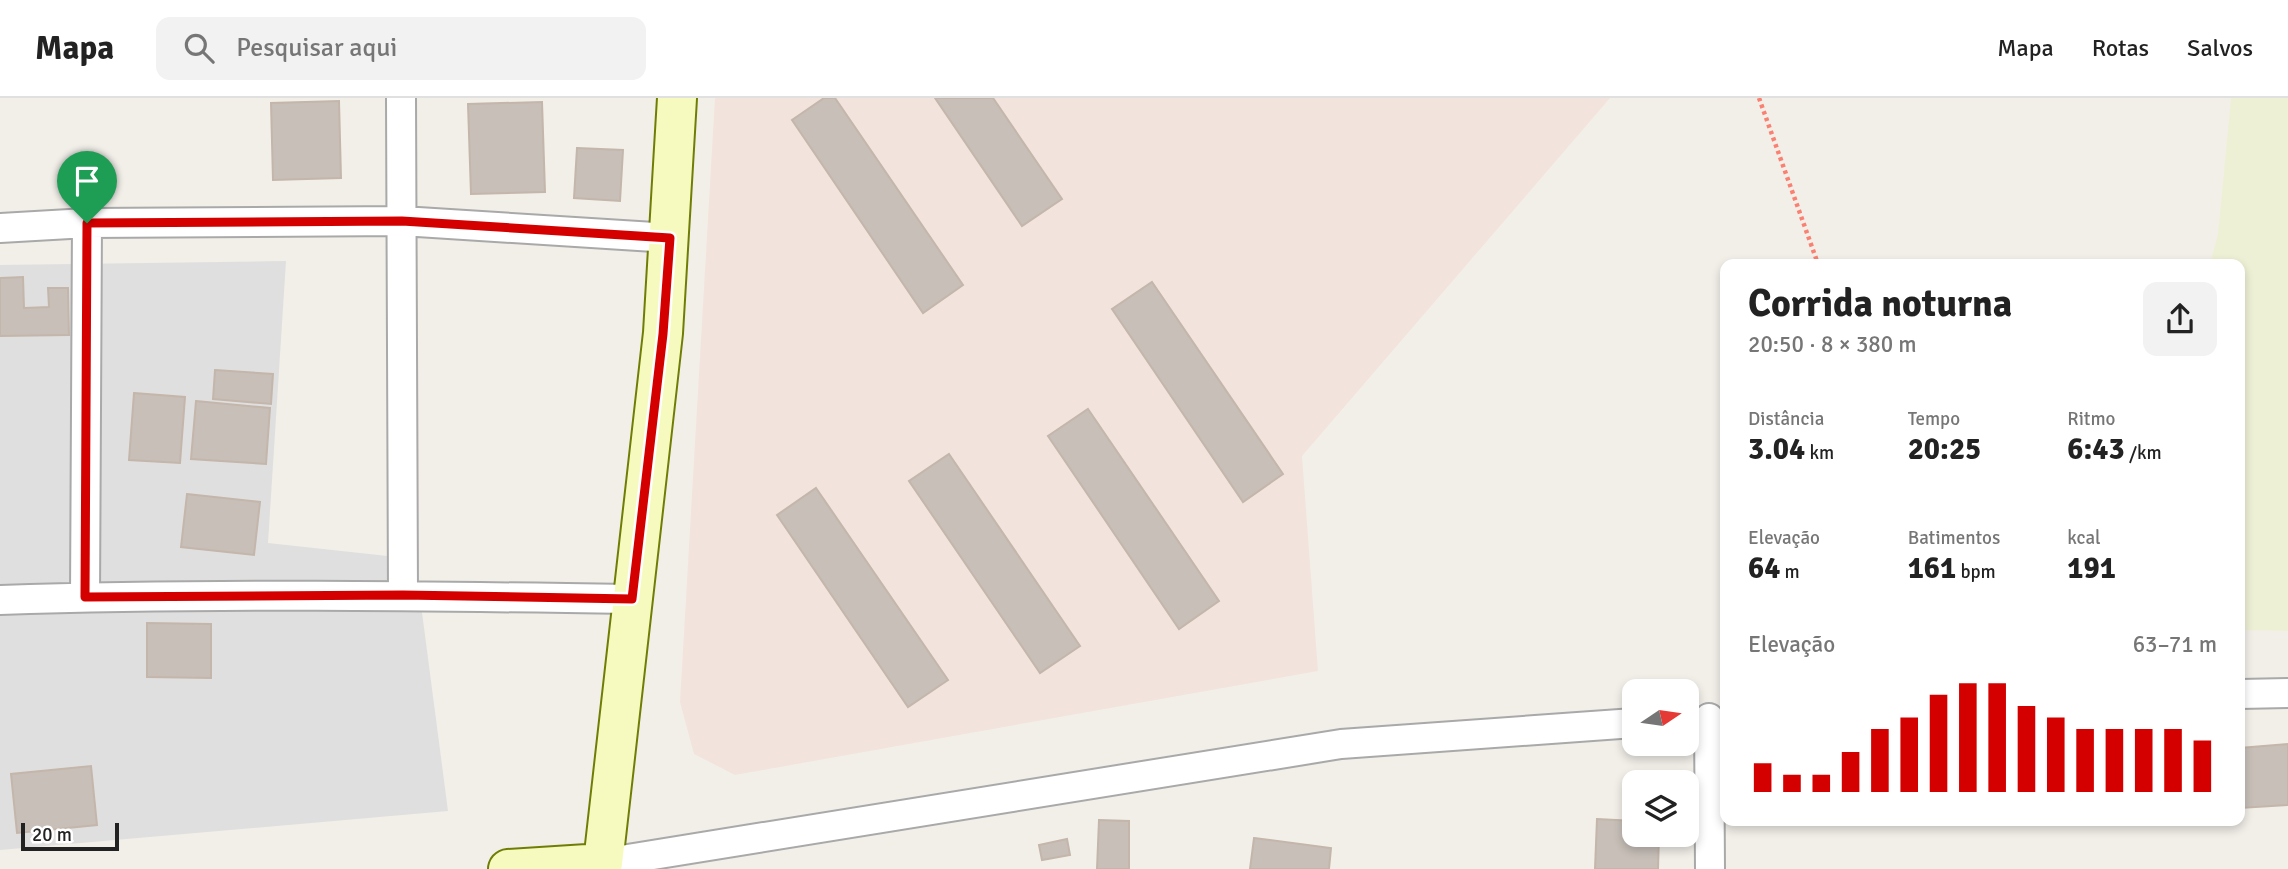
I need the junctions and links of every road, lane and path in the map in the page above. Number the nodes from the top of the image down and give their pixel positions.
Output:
1 (401, 98) edge
2 (677, 98) edge
3 (1759, 98) edge
4 (402, 221) junction
5 (87, 223) junction
6 (0, 228) edge
7 (670, 238) junction
8 (1816, 259) edge
9 (403, 595) junction
10 (85, 597) junction
11 (632, 599) junction
12 (0, 600) edge
13 (2288, 693) edge
14 (2245, 694) edge
15 (1707, 718) edge
16 (1622, 724) edge
17 (603, 863) junction
18 (508, 869) edge
19 (1710, 869) edge

1 - 4 street
2 - 7 main road
3 - 8 path
4 - 5 street
4 - 7 street
4 - 9 street
5 - 6 street
5 - 10 street
7 - 11 main road
9 - 10 street
9 - 11 street
10 - 12 street
11 - 17 main road
13 - 14 street
15 - 19 street
16 - 17 street
17 - 18 main road

